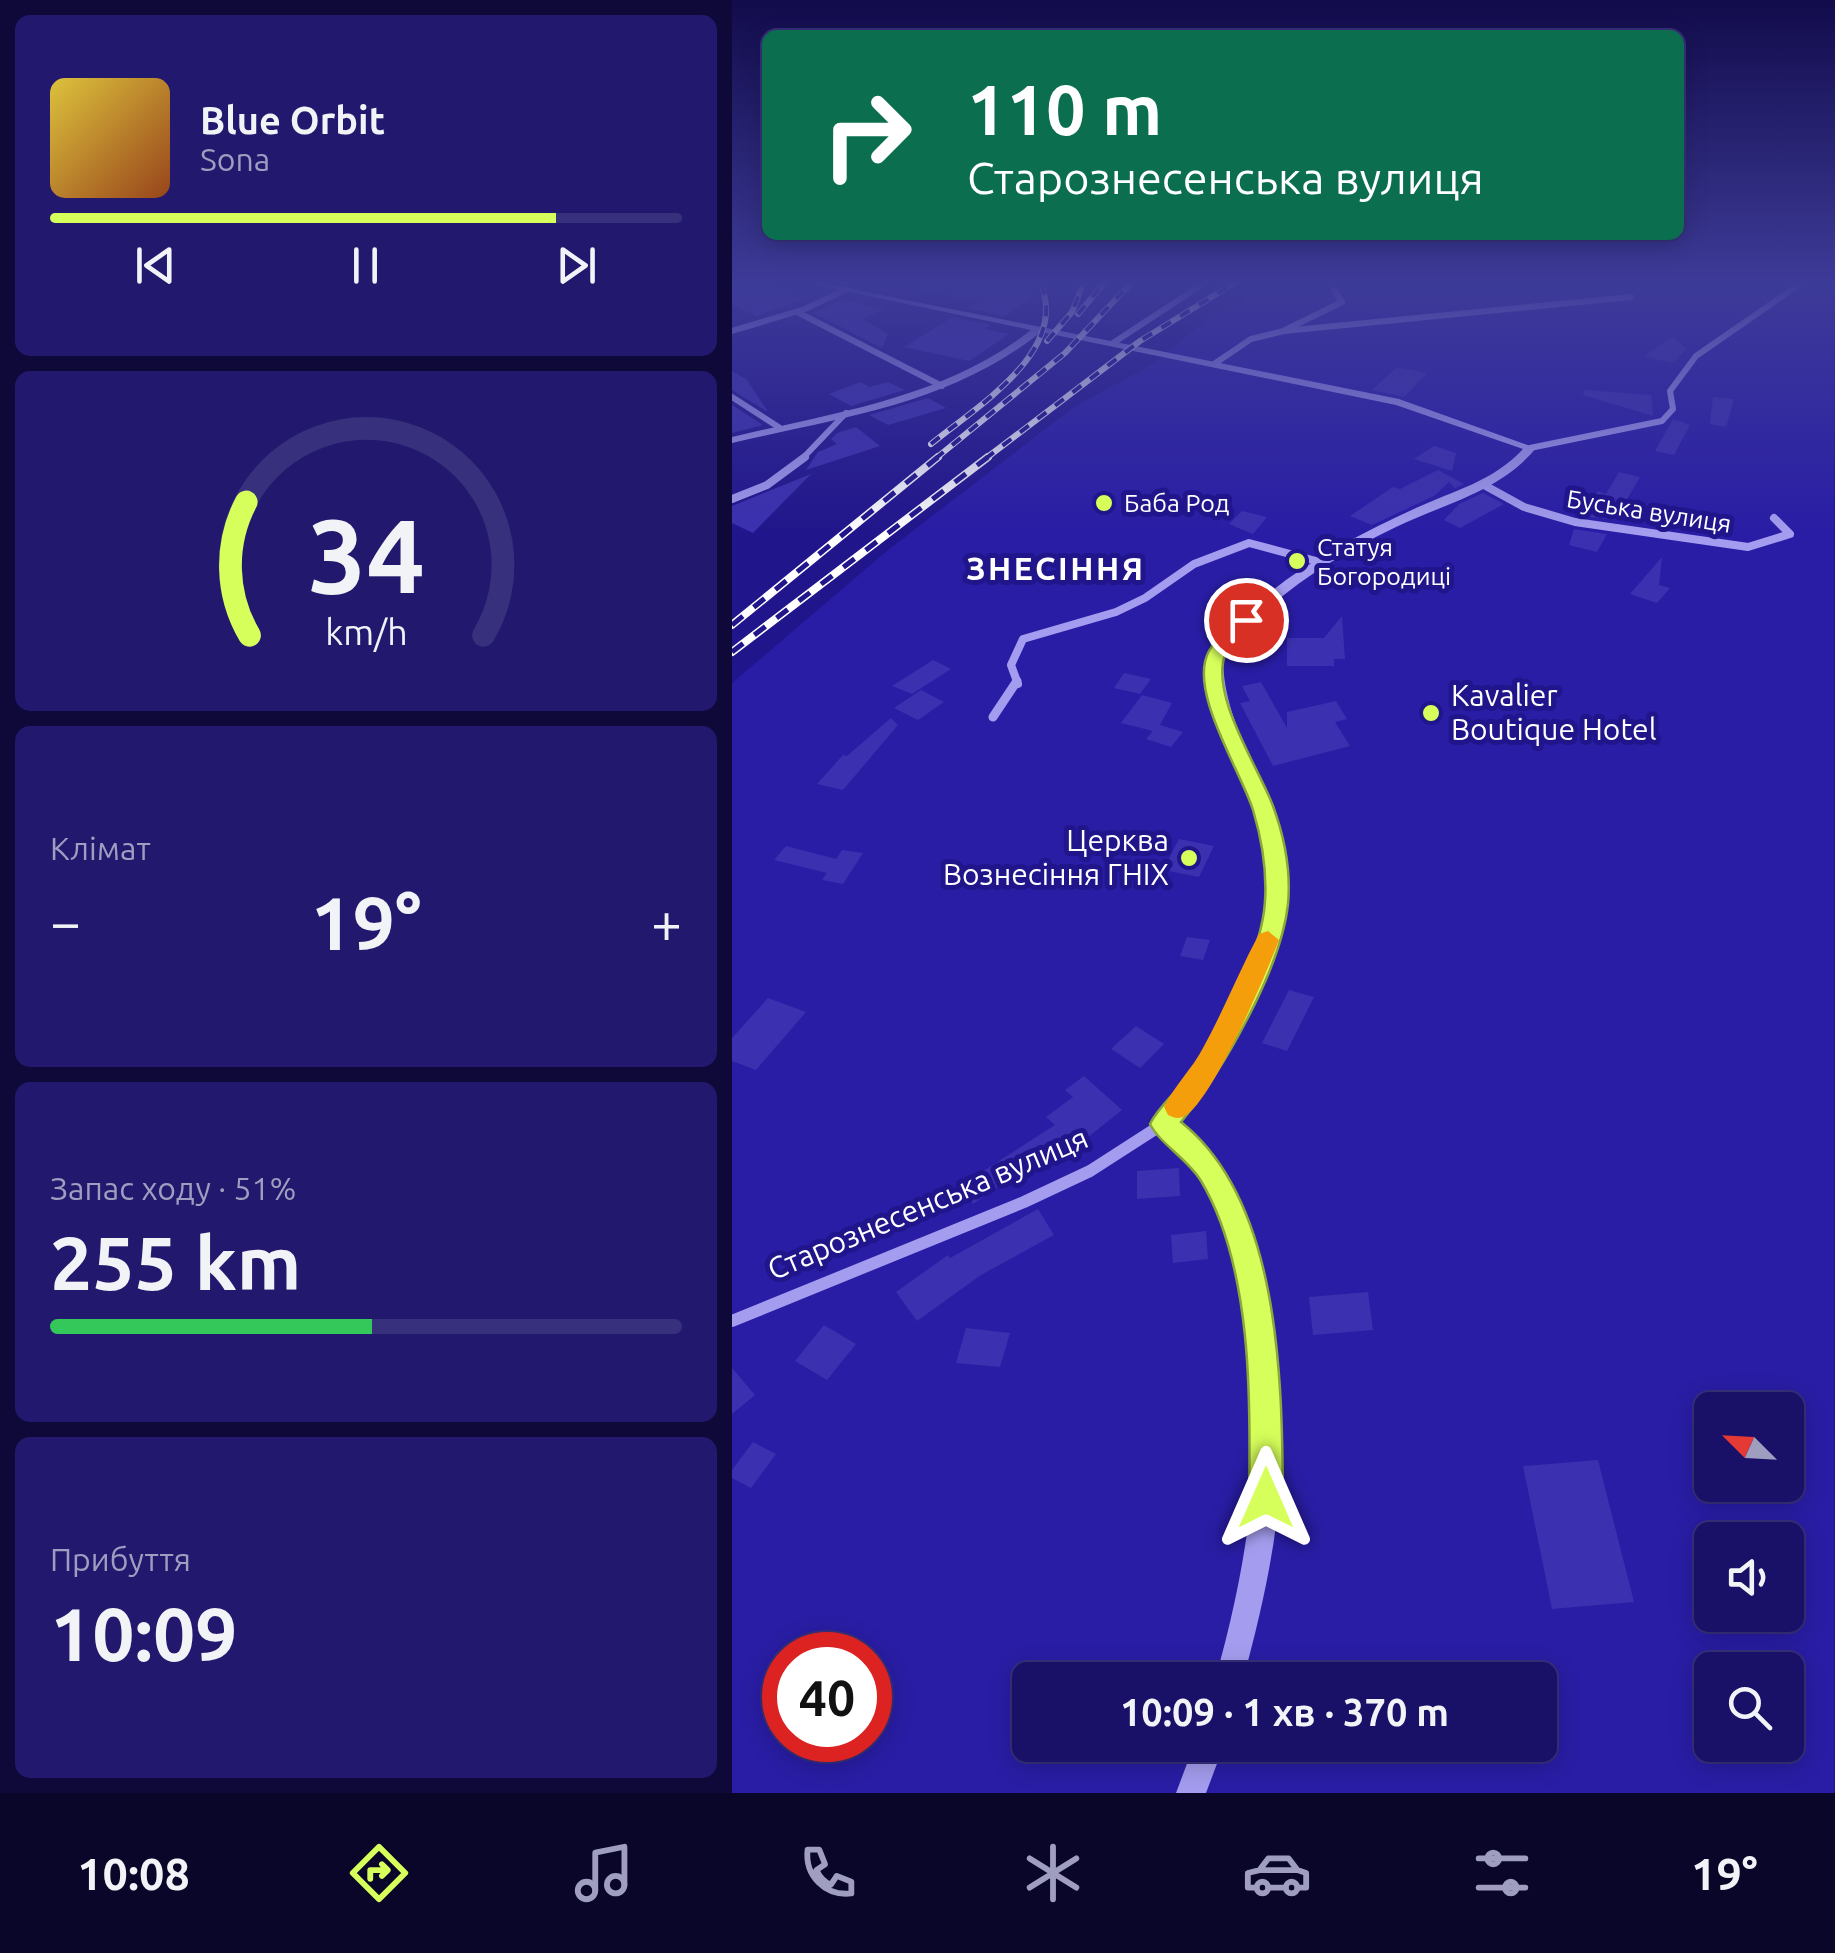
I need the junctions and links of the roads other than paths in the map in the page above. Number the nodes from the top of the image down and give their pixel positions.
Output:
1 (902, 366) edge
2 (992, 366) edge
3 (1222, 366) edge
4 (1689, 366) edge
5 (942, 386) junction
6 (732, 398) edge
7 (846, 412) junction
8 (780, 428) junction
9 (732, 440) edge
10 (1505, 442) junction
11 (1530, 448) junction
12 (1519, 462) junction
13 (1484, 485) junction
14 (732, 499) edge
15 (1774, 518) dead end
16 (1316, 561) junction
17 (993, 717) dead end
18 (1163, 1124) junction
19 (732, 1321) edge
20 (1232, 1662) edge
21 (1203, 1762) edge
22 (1191, 1793) edge

1 - 5 street
2 - 5 street
3 - 10 street
4 - 11 street
5 - 7 street
6 - 8 street
7 - 8 street
7 - 14 street
8 - 9 street
10 - 11 street
10 - 12 street
11 - 12 street, Старознесенська вулиця
12 - 13 street, Старознесенська вулиця
13 - 15 street, Буська вулиця
13 - 16 street, Старознесенська вулиця
16 - 17 street
16 - 18 street, Старознесенська вулиця
18 - 19 street, Старознесенська вулиця
18 - 20 street
21 - 22 street

